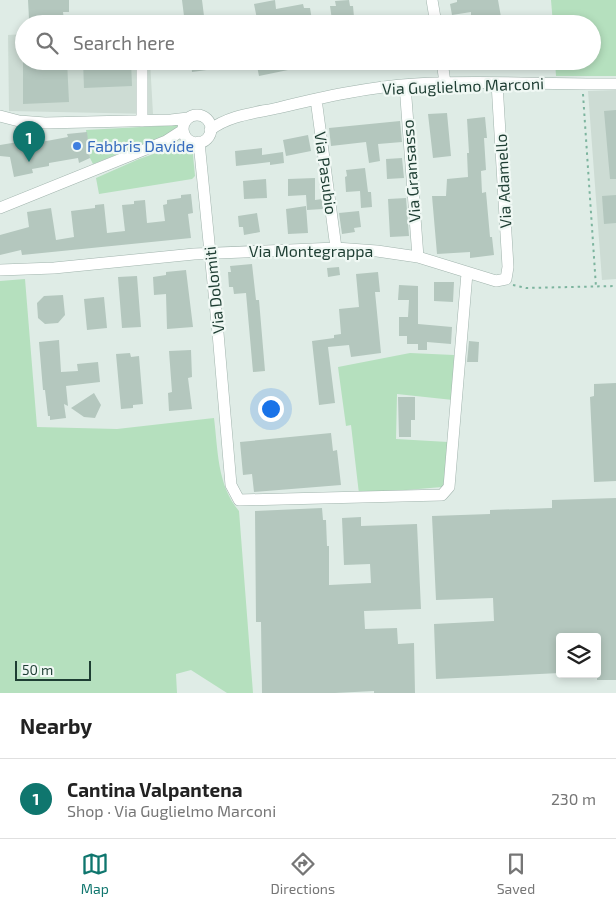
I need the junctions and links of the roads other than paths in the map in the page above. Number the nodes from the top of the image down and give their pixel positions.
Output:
1 (432, 0) edge
2 (434, 15) edge
3 (142, 70) edge
4 (443, 70) edge
5 (445, 83) junction
6 (497, 83) junction
7 (616, 84) edge
8 (405, 85) junction
9 (316, 99) junction
10 (0, 116) edge
11 (142, 121) junction
12 (185, 125) junction
13 (208, 125) junction
14 (166, 141) junction
15 (194, 142) junction
16 (0, 208) edge
17 (336, 248) junction
18 (210, 253) junction
19 (418, 257) junction
20 (0, 270) edge
21 (467, 273) junction
22 (506, 279) joint

1 - 2 street
3 - 11 street
4 - 5 street
5 - 6 street, Via Guglielmo Marconi
5 - 8 street, Via Guglielmo Marconi
6 - 7 street, Via Guglielmo Marconi
6 - 22 street, Via Adamello
8 - 9 street, Via Guglielmo Marconi
8 - 19 street, Via Gransasso
9 - 13 street, Via Guglielmo Marconi
9 - 17 street, Via Pasubio
10 - 11 street
11 - 12 street
12 - 13 street
12 - 14 street
12 - 15 street
13 - 15 street
14 - 15 street
14 - 16 street
15 - 18 street, Via Dolomiti
17 - 18 street, Via Montegrappa
17 - 19 street, Via Montegrappa
18 - 20 street, Via Montegrappa
18 - 21 street, Via Dolomiti
19 - 21 street, Via Montegrappa
21 - 22 street, Via Montegrappa

